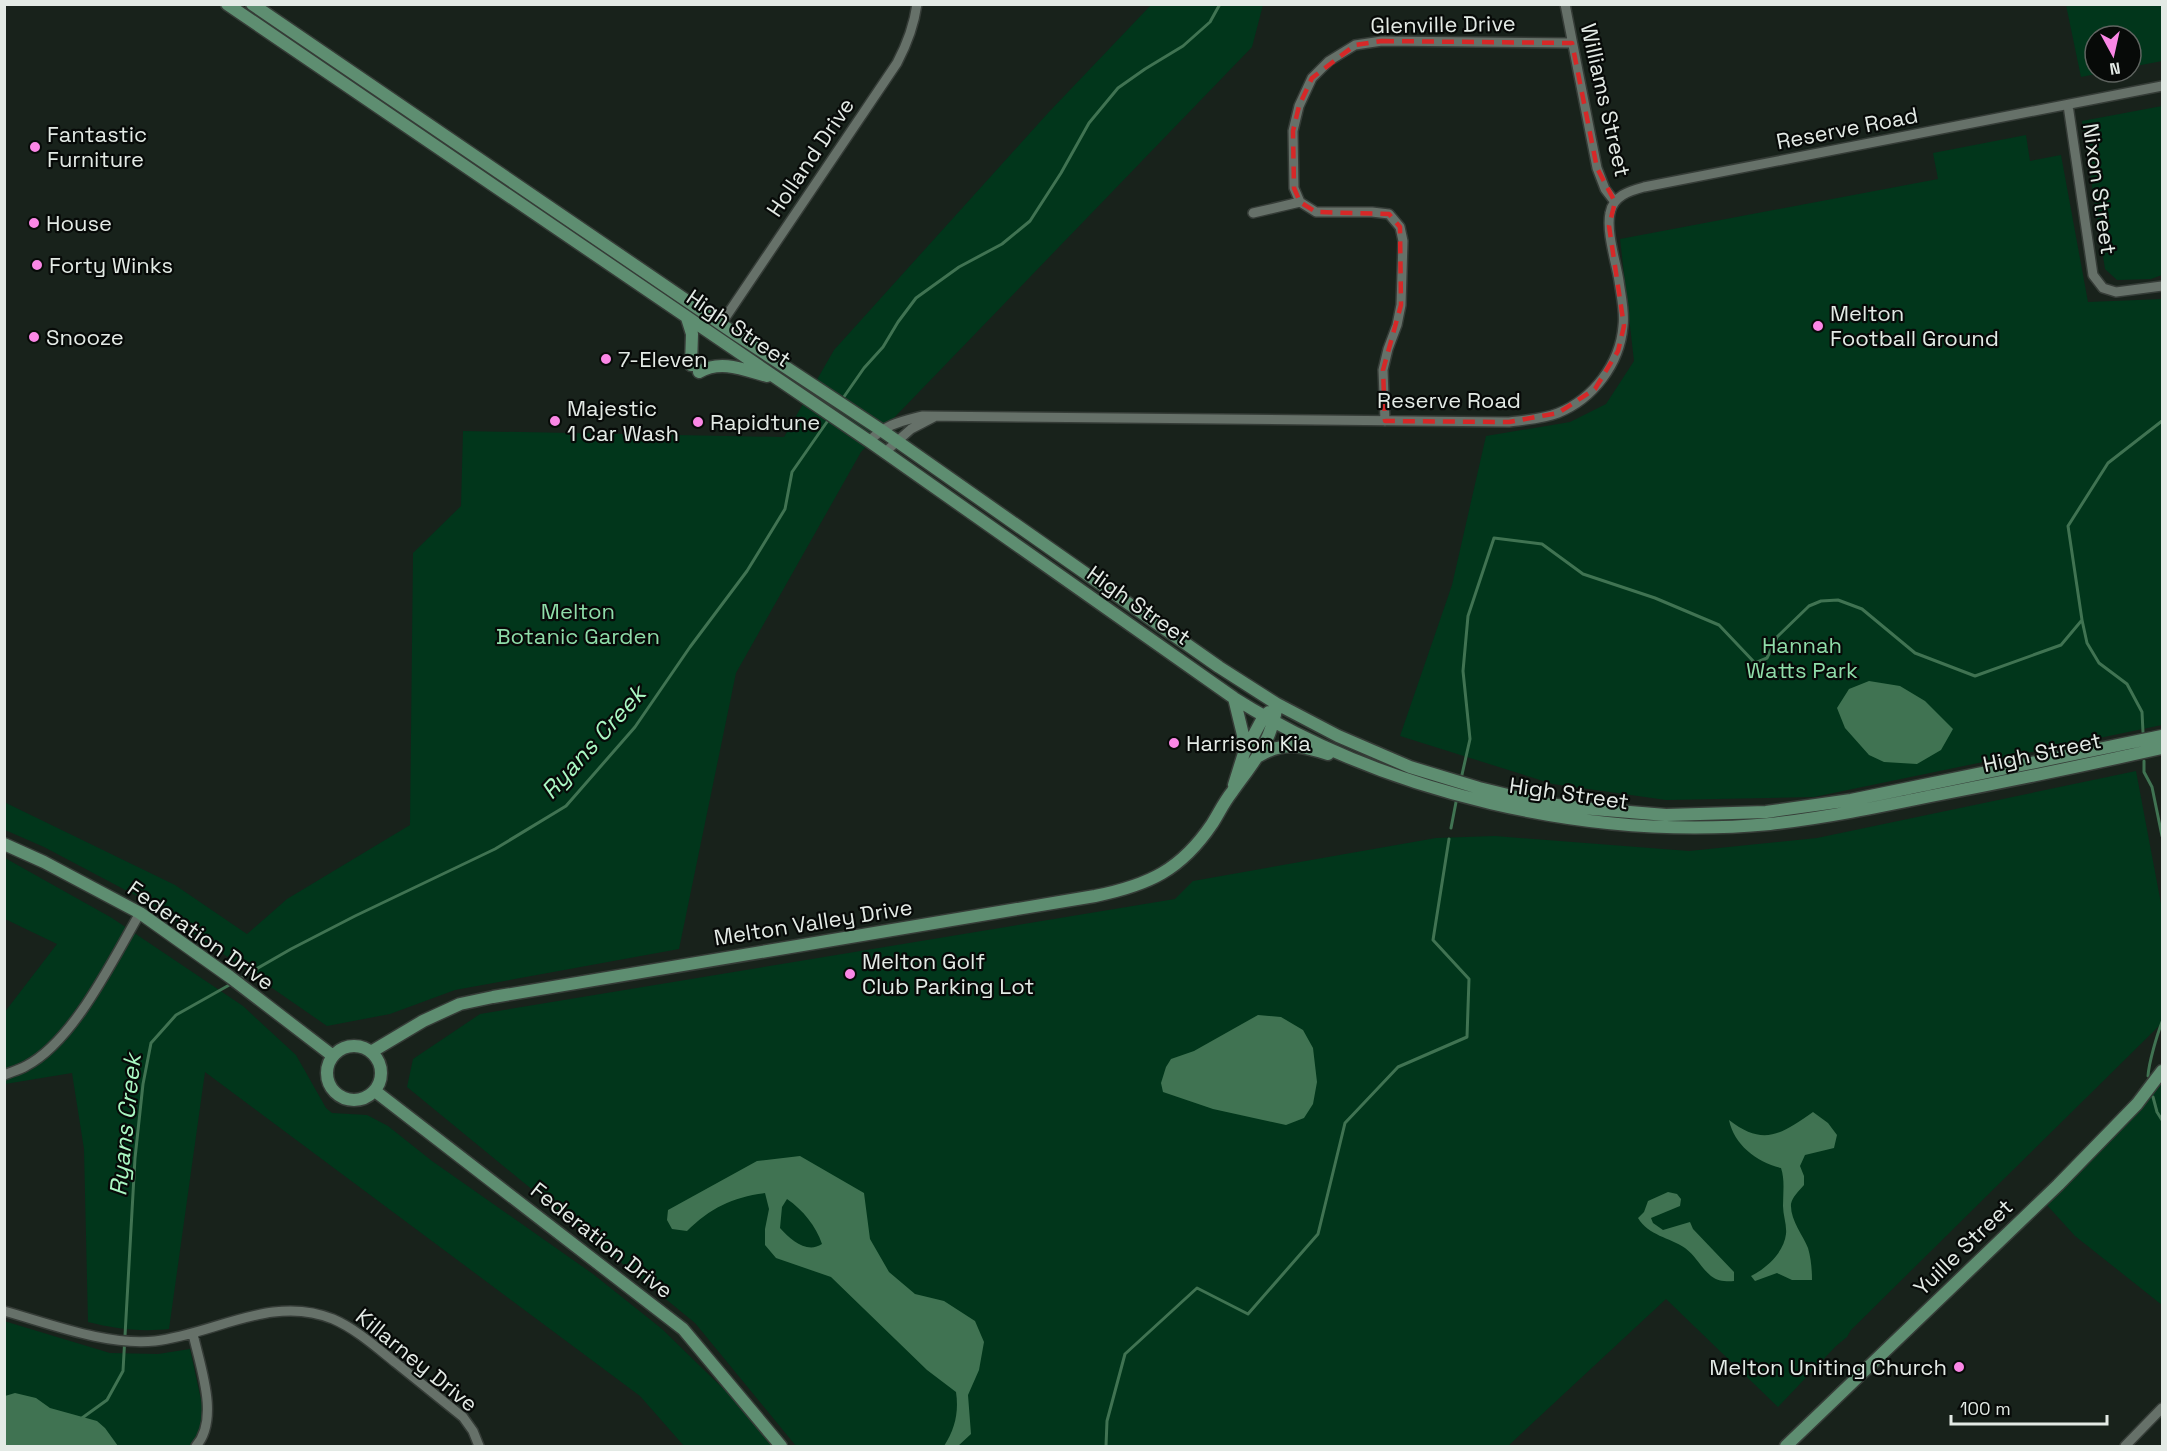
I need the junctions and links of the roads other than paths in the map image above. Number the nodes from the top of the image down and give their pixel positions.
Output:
1 (227, 4) edge
2 (252, 4) edge
3 (916, 4) edge
4 (1565, 4) edge
5 (1572, 43) junction
6 (2163, 87) edge
7 (2068, 105) junction
8 (1300, 202) junction
9 (1615, 202) junction
10 (1253, 213) dead end
11 (2163, 286) edge
12 (687, 318) junction
13 (721, 324) junction
14 (713, 336) junction
15 (777, 379) junction
16 (934, 417) junction
17 (1385, 420) junction
18 (881, 430) junction
19 (869, 441) junction
20 (895, 441) junction
21 (884, 453) junction
22 (1234, 698) junction
23 (1277, 704) junction
24 (1269, 719) junction
25 (2163, 736) edge
26 (2163, 747) edge
27 (1244, 753) junction
28 (1258, 758) junction
29 (1379, 768) junction
30 (1451, 786) junction
31 (1232, 792) junction
32 (1478, 794) junction
33 (4, 844) edge
34 (140, 913) junction
35 (371, 1052) junction
36 (333, 1056) junction
37 (2163, 1071) edge
38 (4, 1075) edge
39 (375, 1091) junction
40 (4, 1311) edge
41 (193, 1334) junction
42 (2163, 1408) edge
43 (196, 1446) edge
44 (479, 1446) edge
45 (782, 1446) edge
46 (1786, 1446) edge
47 (2124, 1446) edge

1 - 12 main road, High Street
2 - 13 main road, High Street
3 - 13 street, Holland Drive
4 - 5 street, Williams Street
5 - 8 street, Glenville Drive
5 - 9 street, Williams Street
6 - 7 street, Reserve Road
7 - 9 street, Reserve Road
7 - 11 street, Nixon Street
8 - 10 street
8 - 17 street
9 - 17 street, Reserve Road
12 - 14 main road, High Street
12 - 15 main road
13 - 14 main road
13 - 18 main road, High Street
14 - 15 main road, High Street
15 - 19 main road, High Street
16 - 17 street, Reserve Road
16 - 18 street, Reserve Road
16 - 20 street, Reserve Road
18 - 19 street, Reserve Road
18 - 20 main road, High Street
19 - 21 main road, High Street
20 - 21 street, Reserve Road
20 - 23 main road, High Street
21 - 22 main road, High Street
22 - 24 main road, High Street
22 - 27 main road
23 - 24 main road, Melton Valley Drive
23 - 30 main road, High Street
24 - 27 main road, Melton Valley Drive
24 - 28 main road, Melton Valley Drive
24 - 29 main road, High Street
25 - 32 main road, High Street
26 - 32 main road, High Street
27 - 31 main road, Melton Valley Drive
28 - 29 main road
28 - 31 main road, Melton Valley Drive
29 - 30 main road, High Street
30 - 32 main road, High Street
31 - 35 main road, Melton Valley Drive
33 - 34 main road, Federation Drive
34 - 36 main road, Federation Drive
34 - 38 street
35 - 36 main road
35 - 39 main road
36 - 39 main road
37 - 46 main road, Yuille Street
39 - 45 main road, Federation Drive
40 - 41 street, Killarney Drive
41 - 43 street
41 - 44 street, Killarney Drive
42 - 47 street

